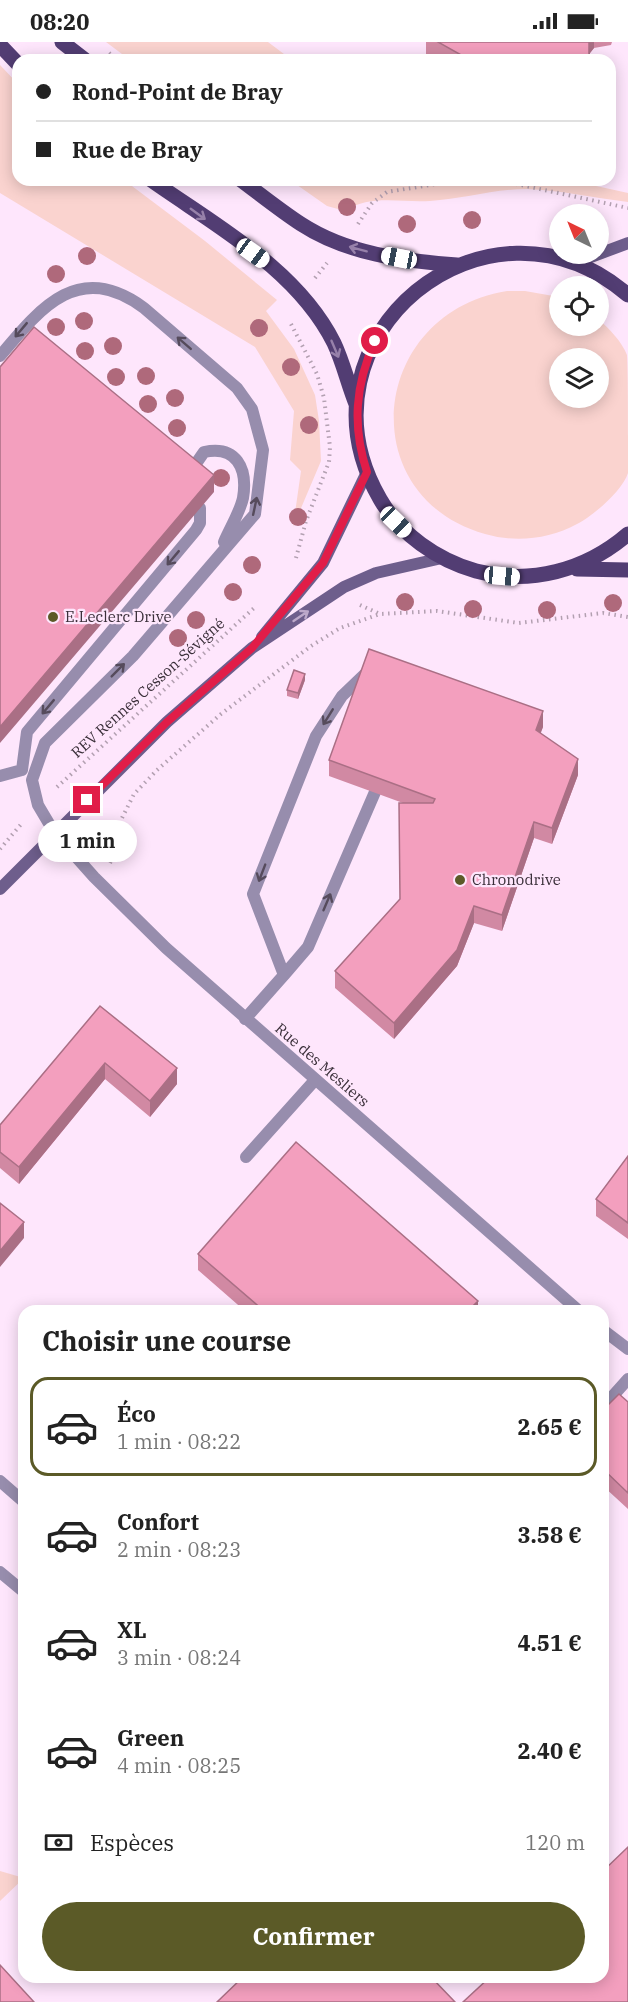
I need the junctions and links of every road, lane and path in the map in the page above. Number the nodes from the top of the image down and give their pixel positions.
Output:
1 (62, 42) edge
2 (0, 45) edge
3 (77, 54) edge
4 (12, 58) edge
5 (159, 186) edge
6 (249, 186) edge
7 (628, 243) edge
8 (609, 250) edge
9 (549, 256) edge
10 (577, 264) edge
11 (457, 265) junction
12 (628, 295) edge
13 (0, 356) edge
14 (357, 407) junction
15 (367, 472) junction
16 (193, 474) edge
17 (200, 508) edge
18 (628, 534) edge
19 (220, 551) junction
20 (442, 558) junction
21 (295, 563) dead end
22 (323, 563) junction
23 (565, 570) junction
24 (628, 570) edge
25 (344, 587) junction
26 (258, 604) dead end
27 (380, 614) junction
28 (628, 617) edge
29 (252, 648) junction
30 (366, 673) edge
31 (22, 770) junction
32 (0, 776) edge
33 (32, 780) junction
34 (375, 792) edge
35 (38, 804) junction
36 (54, 832) junction
37 (0, 849) edge
38 (94, 877) junction
39 (0, 889) edge
40 (284, 975) junction
41 (245, 1019) junction
42 (315, 1080) junction
43 (246, 1157) dead end
44 (572, 1305) edge
45 (609, 1335) edge
46 (628, 1349) edge
47 (628, 1379) edge
48 (609, 1400) edge
49 (0, 1481) edge
50 (18, 1497) edge
51 (0, 1572) edge
52 (18, 1587) edge

1 - 3 main road
2 - 4 main road
5 -> 14 main road
11 -> 6 main road
7 - 8 street
9 - 11 main road
10 - 12 main road
11 - 14 main road
19 -> 13 street
14 - 15 main road
15 - 20 main road
15 - 22 street
16 - 19 street
17 -> 31 street
18 - 23 main road
33 -> 19 street
20 - 23 main road
20 - 25 street
21 - 22 path
22 - 29 street
23 - 24 main road
25 - 27 path
29 -> 25 street
26 - 35 path, REV Rennes Cesson-Sévigné
27 - 28 path
27 - 38 path
29 - 36 street
30 -> 40 street
31 - 32 street
31 - 33 street
33 - 35 street, Rue des Mesliers
40 -> 34 street
35 - 36 street, Rue des Mesliers
35 - 37 path, REV Rennes Cesson-Sévigné
36 - 38 street, Rue des Mesliers
36 - 39 street
38 - 41 street, Rue des Mesliers
40 - 41 street
41 - 42 street, Rue des Mesliers
42 - 43 street
42 - 44 street, Rue des Mesliers
45 - 46 street
47 - 48 street
49 - 50 street
51 - 52 street

